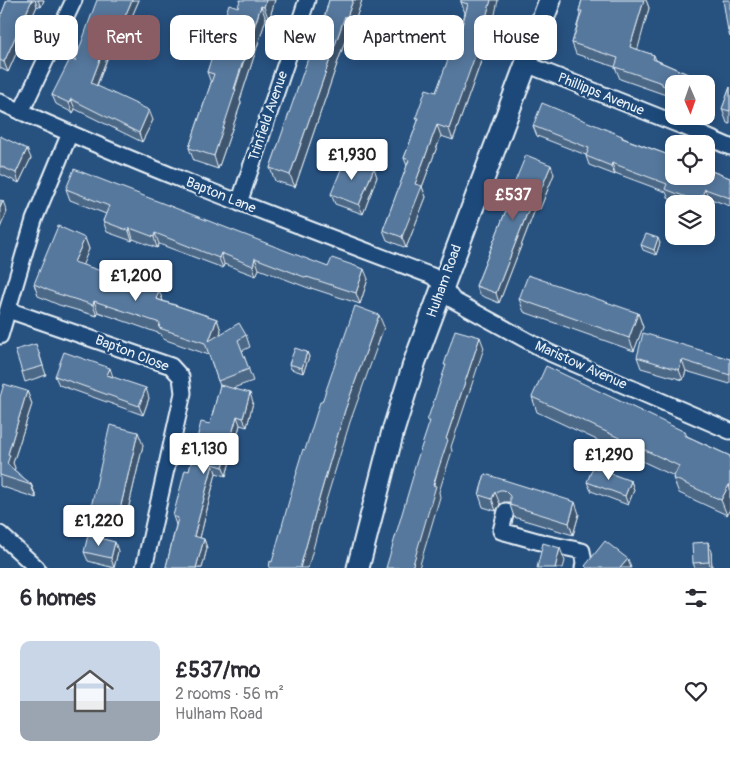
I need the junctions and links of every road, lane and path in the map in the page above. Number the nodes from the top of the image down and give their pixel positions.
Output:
1 (74, 0) edge
2 (307, 0) edge
3 (550, 0) edge
4 (526, 64) junction
5 (0, 102) edge
6 (21, 112) junction
7 (70, 133) junction
8 (730, 147) edge
9 (239, 203) junction
10 (442, 285) junction
11 (8, 310) junction
12 (0, 336) edge
13 (730, 431) edge
14 (506, 511) dead end
15 (0, 534) edge
16 (37, 568) edge
17 (144, 568) edge
18 (358, 568) edge
19 (583, 568) edge

1 - 6 street
2 - 9 street, Trinfield Avenue
3 - 4 street, Hulham Road
4 - 8 street, Phillipps Avenue
4 - 10 street, Hulham Road
5 - 6 street, Bapton Lane
6 - 7 street, Bapton Lane
7 - 9 street, Bapton Lane
7 - 11 street
9 - 10 street, Bapton Lane
10 - 13 street, Maristow Avenue
10 - 18 street, Hulham Road
11 - 12 street
11 - 17 street, Bapton Close
14 - 19 street
15 - 16 street

